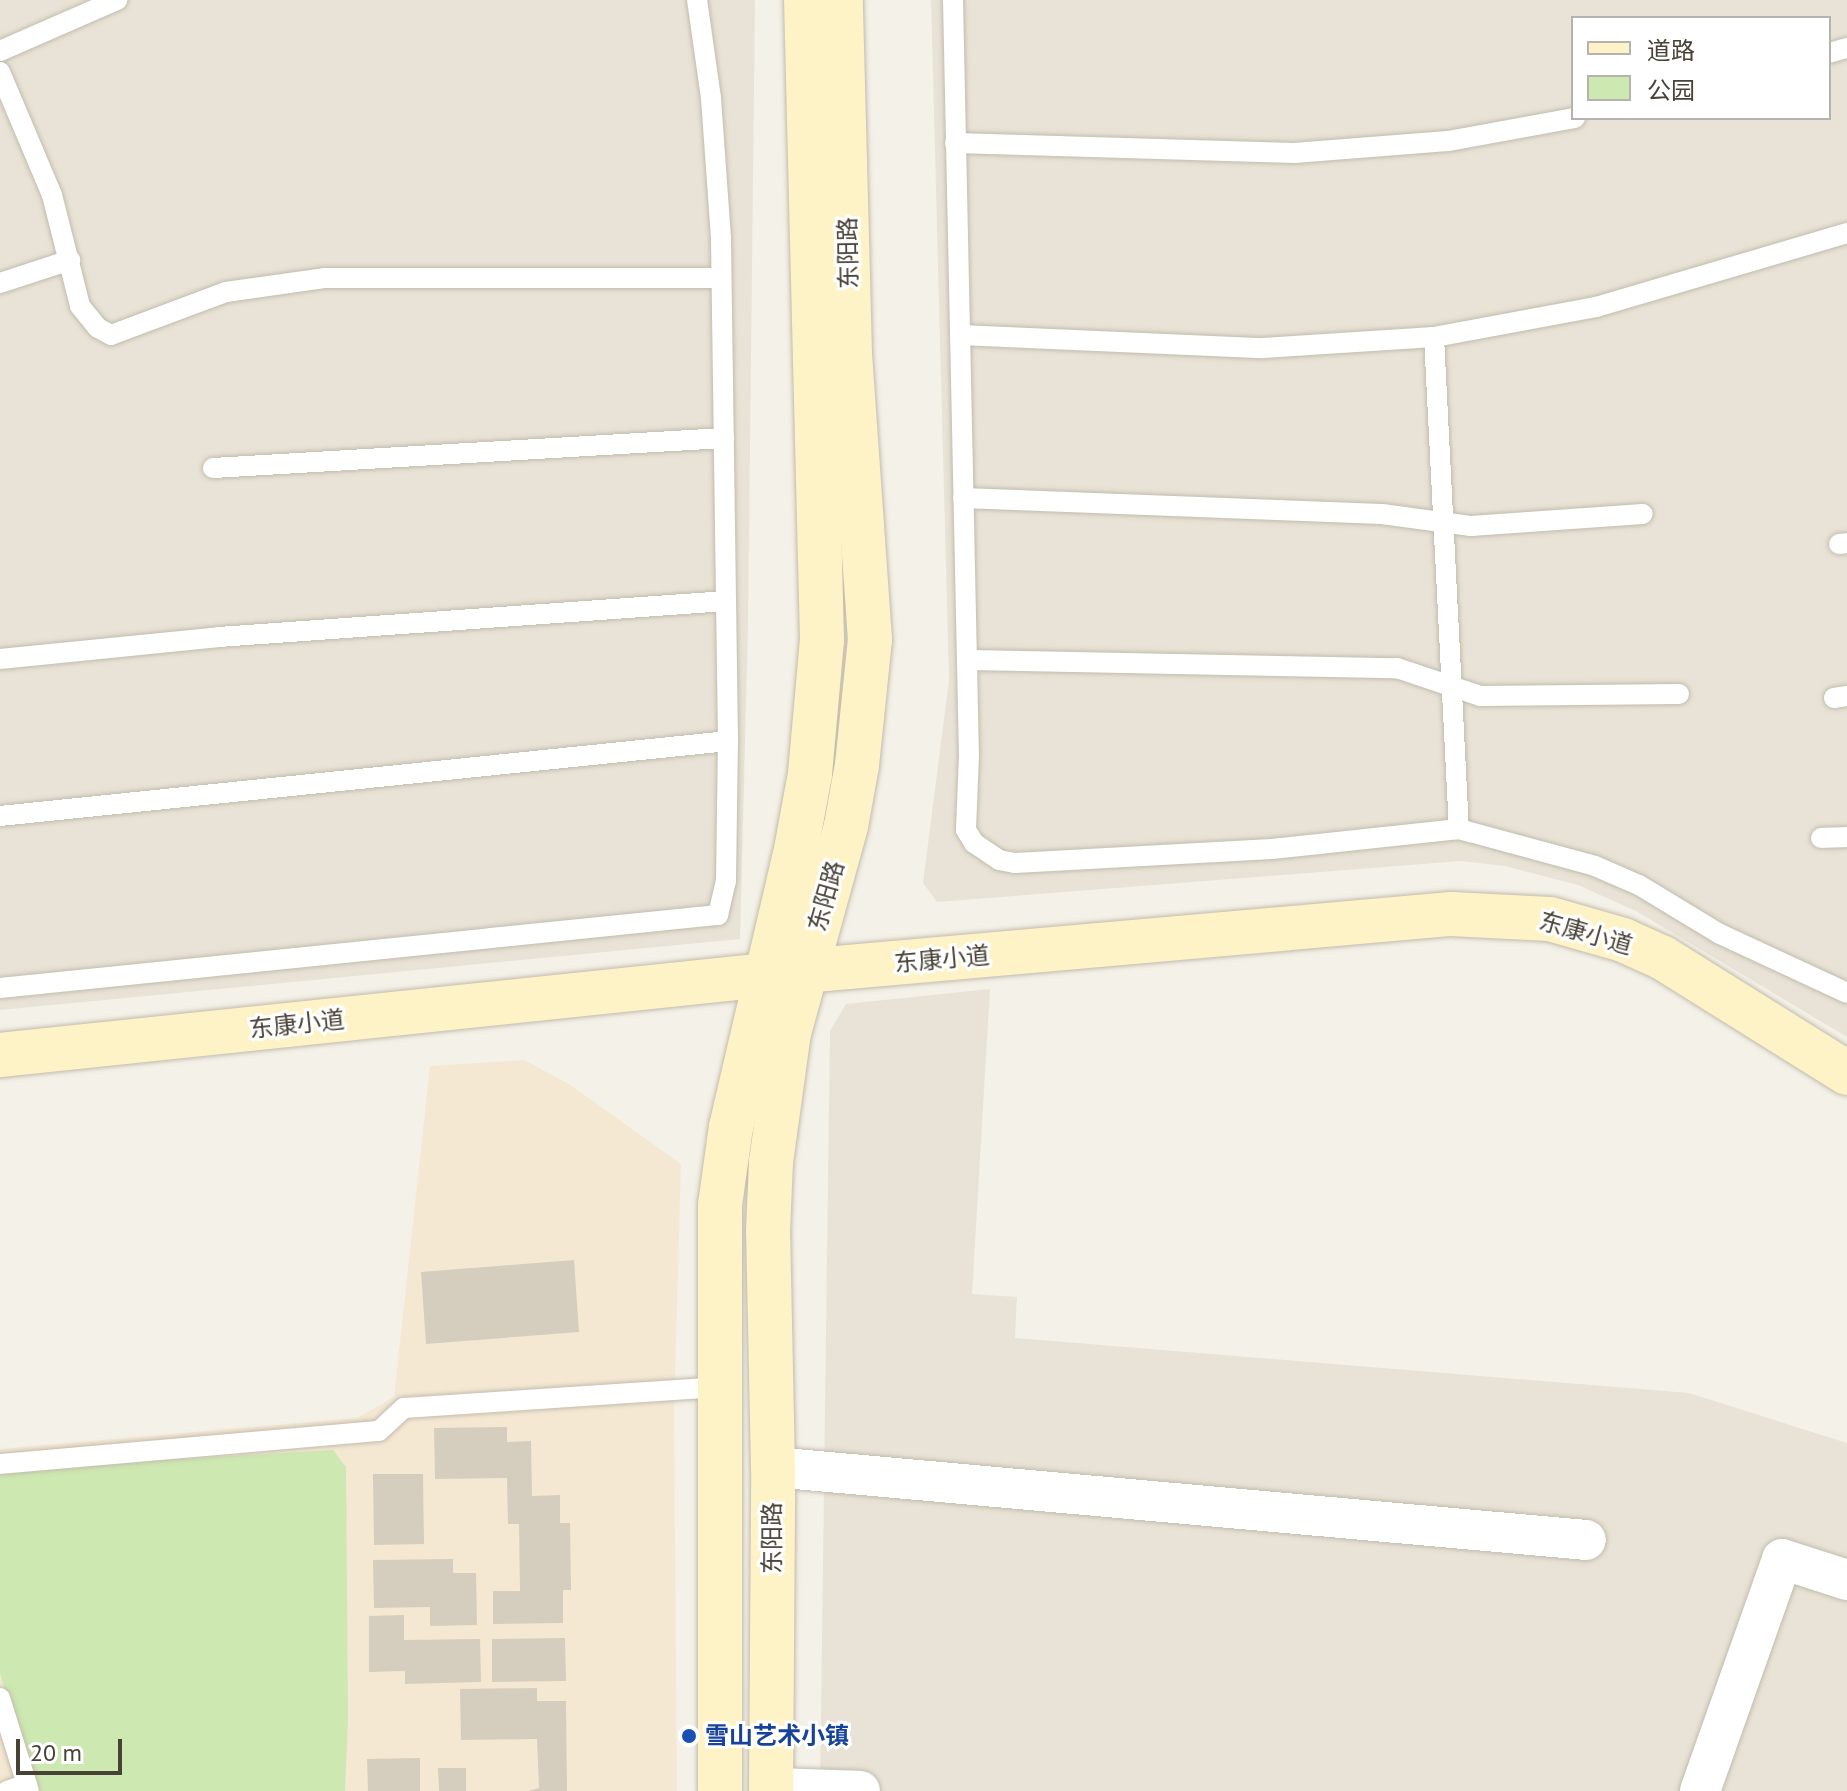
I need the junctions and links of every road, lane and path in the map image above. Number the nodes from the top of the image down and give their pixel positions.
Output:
1 (117, 0) edge
2 (697, 0) edge
3 (806, 0) edge
4 (841, 0) edge
5 (953, 0) edge
6 (0, 51) edge
7 (0, 72) edge
8 (1571, 119) edge
9 (955, 143) junction
10 (1847, 233) edge
11 (70, 260) junction
12 (721, 278) junction
13 (0, 283) edge
14 (960, 335) junction
15 (1434, 337) junction
16 (724, 438) junction
17 (213, 468) dead end
18 (963, 498) junction
19 (1643, 514) dead end
20 (1443, 522) junction
21 (726, 601) junction
22 (0, 659) edge
23 (967, 660) junction
24 (1452, 686) junction
25 (1679, 694) dead end
26 (728, 741) junction
27 (0, 816) edge
28 (1459, 829) junction
29 (1847, 837) edge
30 (1821, 838) dead end
31 (785, 974) junction
32 (0, 988) edge
33 (1847, 993) edge
34 (0, 1055) edge
35 (1847, 1073) edge
36 (718, 1387) junction
37 (0, 1464) edge
38 (773, 1467) junction
39 (1586, 1540) dead end
40 (1847, 1580) edge
41 (0, 1698) edge
42 (21, 1789) edge
43 (771, 1790) edge
44 (720, 1791) edge
45 (860, 1791) edge
46 (1700, 1791) edge

1 - 6 lane
2 - 12 lane
3 - 31 main road, 东阳路
4 - 31 main road, 东阳路
5 - 9 lane
7 - 11 lane
8 - 9 lane
9 - 14 lane
10 - 15 lane
11 - 12 lane
11 - 13 lane
12 - 16 lane
14 - 15 lane
14 - 18 lane
15 - 20 lane
16 - 17 lane
16 - 21 lane
18 - 20 lane
18 - 23 lane
19 - 20 lane
20 - 24 lane
21 - 22 lane
21 - 26 lane
23 - 24 lane
23 - 28 lane
24 - 25 lane
24 - 28 lane
26 - 27 lane
26 - 32 lane
28 - 33 lane
29 - 30 lane
31 - 34 main road, 东康小道
31 - 35 main road, 东康小道
31 - 36 main road, 东阳路
31 - 38 main road, 东阳路
36 - 37 lane
36 - 44 main road, 东阳路
38 - 39 street
38 - 43 main road, 东阳路
40 - 46 street
41 - 42 lane
43 - 45 street

